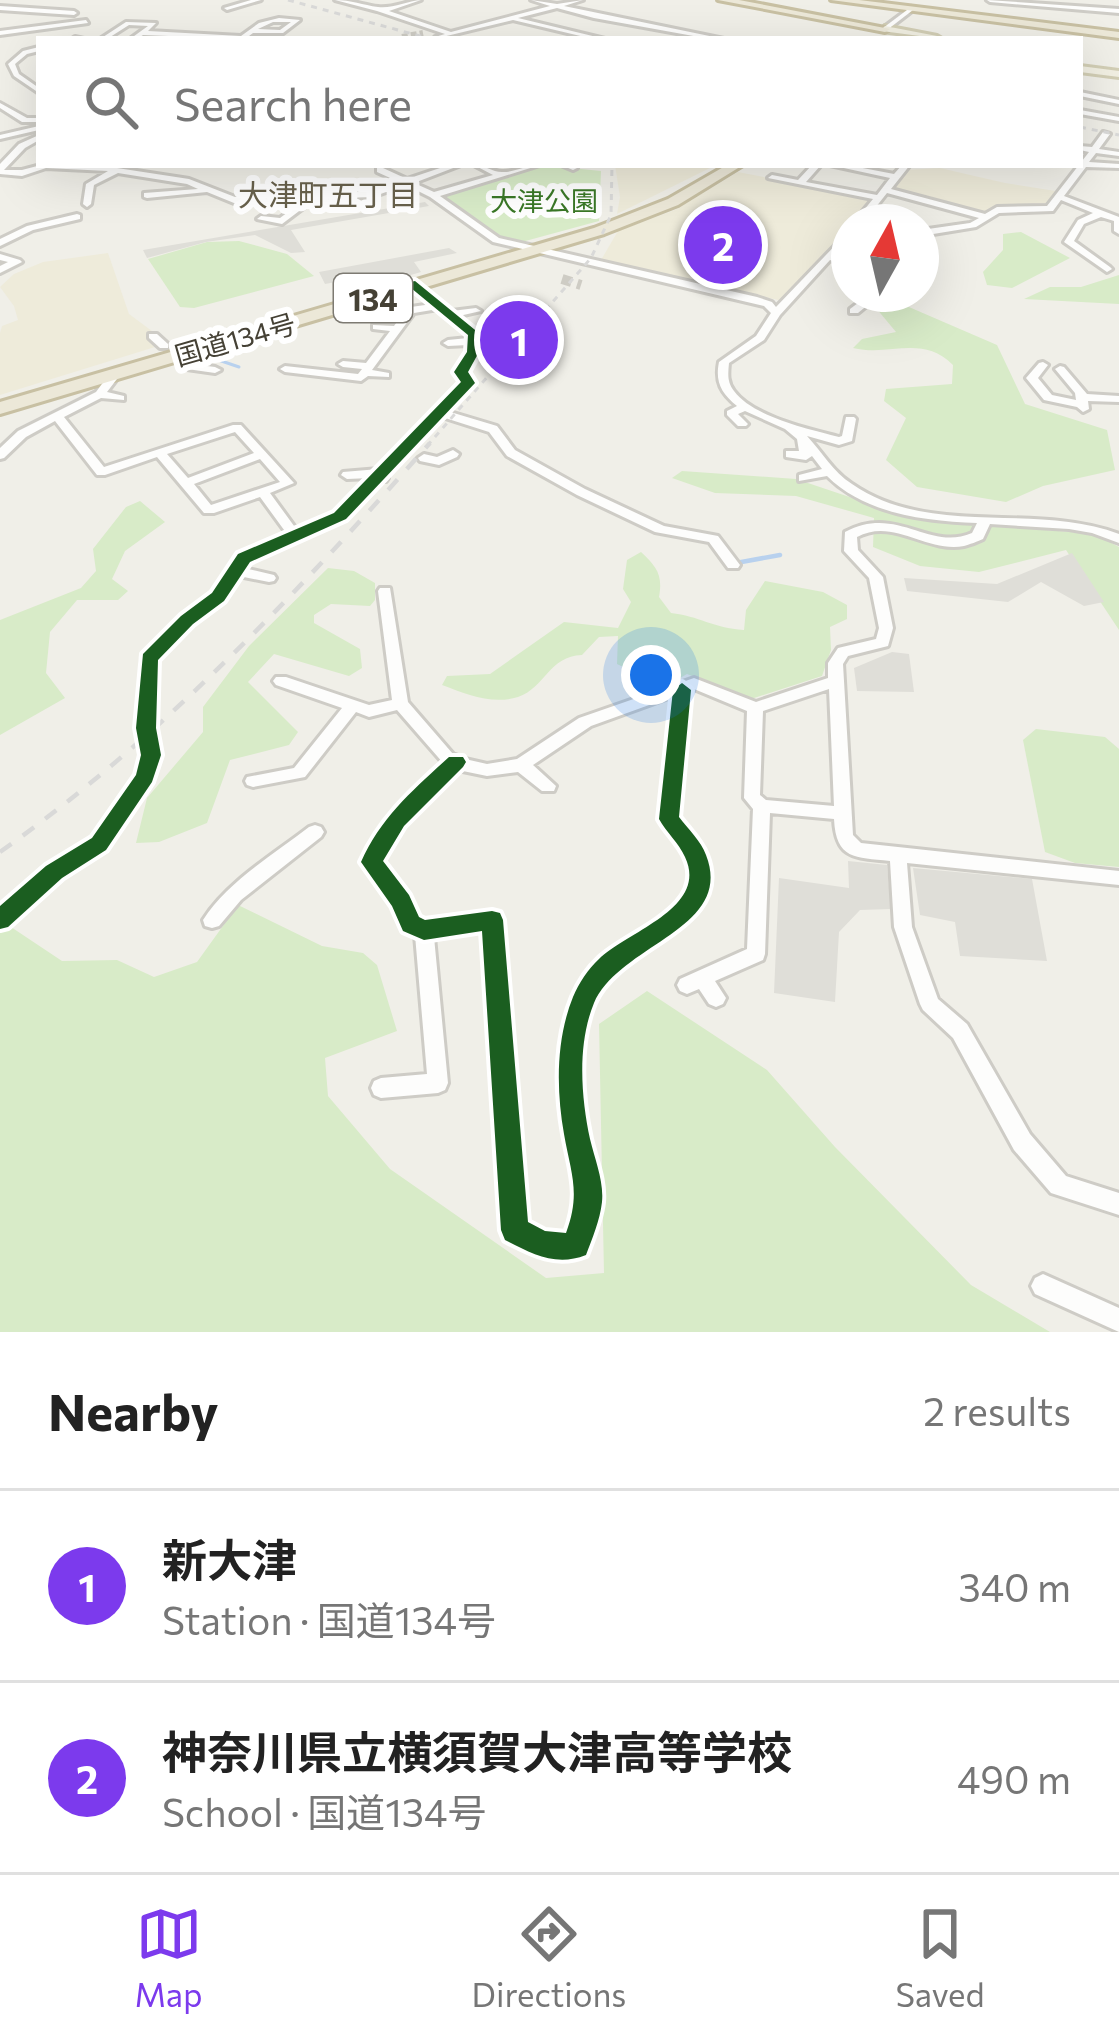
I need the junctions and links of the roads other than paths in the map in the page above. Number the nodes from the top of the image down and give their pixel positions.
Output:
1 (256, 0) edge
2 (338, 0) edge
3 (418, 0) edge
4 (534, 0) edge
5 (580, 0) edge
6 (671, 0) edge
7 (723, 0) edge
8 (735, 0) edge
9 (836, 0) edge
10 (850, 0) edge
11 (990, 0) edge
12 (873, 2) edge
13 (698, 4) dead end
14 (273, 5) dead end
15 (562, 6) junction
16 (0, 8) edge
17 (227, 8) edge
18 (384, 10) junction
19 (910, 11) junction
20 (1119, 11) edge
21 (74, 13) dead end
22 (514, 20) junction
23 (86, 22) dead end
24 (462, 23) dead end
25 (286, 28) junction
26 (479, 28) junction
27 (297, 29) dead end
28 (252, 31) junction
29 (887, 31) edge
30 (0, 33) edge
31 (142, 33) junction
32 (423, 33) dead end
33 (438, 34) edge
34 (1119, 34) edge
35 (108, 36) edge
36 (138, 36) edge
37 (192, 36) edge
38 (245, 36) edge
39 (588, 36) edge
40 (690, 36) edge
41 (918, 36) edge
42 (36, 50) edge
43 (1083, 69) edge
44 (1119, 74) edge
45 (36, 88) edge
46 (1083, 94) edge
47 (1119, 102) edge
48 (0, 105) edge
49 (1083, 112) edge
50 (1119, 118) edge
51 (36, 126) edge
52 (36, 128) edge
53 (36, 130) edge
54 (0, 136) edge
55 (1083, 148) edge
56 (1094, 150) junction
57 (1119, 154) edge
58 (1083, 163) edge
59 (1083, 164) edge
60 (1119, 166) edge
61 (46, 168) edge
62 (86, 168) edge
63 (384, 168) edge
64 (448, 168) edge
65 (485, 168) edge
66 (526, 168) edge
67 (720, 168) edge
68 (730, 168) edge
69 (781, 168) edge
70 (815, 168) edge
71 (855, 168) edge
72 (860, 168) edge
73 (904, 168) edge
74 (1079, 168) edge
75 (117, 170) junction
76 (0, 171) edge
77 (501, 175) junction
78 (896, 177) junction
79 (406, 183) junction
80 (800, 183) junction
81 (836, 190) junction
82 (212, 191) junction
83 (340, 194) junction
84 (883, 194) junction
85 (147, 195) dead end
86 (433, 195) junction
87 (1060, 197) junction
88 (311, 198) junction
89 (875, 204) edge
90 (87, 205) dead end
91 (1099, 212) junction
92 (987, 217) junction
93 (76, 219) dead end
94 (261, 219) dead end
95 (1119, 219) edge
96 (1119, 231) edge
97 (939, 232) edge
98 (4, 238) edge
99 (533, 248) junction
100 (0, 257) edge
101 (829, 257) edge
102 (1107, 269) dead end
103 (0, 270) edge
104 (415, 285) junction
105 (361, 302) junction
106 (449, 307) junction
107 (474, 307) dead end
108 (411, 310) junction
109 (776, 313) junction
110 (376, 327) dead end
111 (396, 329) junction
112 (153, 336) dead end
113 (474, 340) junction
114 (448, 343) dead end
115 (164, 346) dead end
116 (359, 346) dead end
117 (383, 348) junction
118 (343, 364) dead end
119 (1043, 365) dead end
120 (191, 367) dead end
121 (285, 369) dead end
122 (1060, 369) dead end
123 (215, 370) dead end
124 (114, 375) junction
125 (385, 375) dead end
126 (363, 376) junction
127 (100, 394) junction
128 (120, 398) dead end
129 (1119, 399) edge
130 (1082, 404) junction
131 (0, 405) edge
132 (746, 406) junction
133 (441, 412) junction
134 (58, 417) junction
135 (850, 419) dead end
136 (742, 424) dead end
137 (795, 430) junction
138 (406, 439) dead end
139 (805, 442) junction
140 (159, 452) junction
141 (262, 454) junction
142 (453, 454) dead end
143 (790, 454) dead end
144 (0, 455) edge
145 (424, 458) dead end
146 (529, 464) junction
147 (830, 471) junction
148 (508, 474) dead end
149 (347, 475) dead end
150 (382, 478) junction
151 (803, 478) dead end
152 (186, 483) junction
153 (263, 492) junction
154 (984, 522) junction
155 (295, 536) junction
156 (1119, 539) edge
157 (733, 565) dead end
158 (236, 571) junction
159 (269, 578) dead end
160 (223, 590) junction
161 (386, 591) dead end
162 (197, 604) dead end
163 (281, 681) dead end
164 (834, 682) junction
165 (682, 690) junction
166 (400, 704) junction
167 (352, 706) junction
168 (755, 707) junction
169 (456, 762) junction
170 (521, 765) junction
171 (253, 782) dead end
172 (548, 786) dead end
173 (762, 806) junction
174 (843, 813) junction
175 (315, 832) dead end
176 (898, 853) junction
177 (1119, 878) edge
178 (0, 920) edge
179 (212, 920) dead end
180 (424, 930) junction
181 (716, 998) dead end
182 (381, 1088) dead end
183 (1119, 1204) edge
184 (1043, 1286) dead end
185 (1119, 1320) edge

1 - 14 street
1 - 17 street
2 - 18 street
3 - 18 street
4 - 15 street
5 - 15 street
6 - 13 street
7 - 29 highway
8 - 29 highway
9 - 19 highway
10 - 12 highway
11 - 20 street
12 - 19 highway
15 - 22 street
15 - 40 street
16 - 21 street
18 - 33 street
19 - 29 street
19 - 34 highway
22 - 26 street
22 - 39 street
23 - 30 street
24 - 26 street
25 - 27 street
25 - 28 street
25 - 28 street
26 - 33 street
28 - 38 street
29 - 41 main road
31 - 35 street
31 - 36 street
31 - 37 street
32 - 33 street
42 - 45 street
43 - 44 main road
46 - 47 street
48 - 51 street
49 - 50 street
50 - 56 street
52 - 54 street
53 - 76 street
55 - 56 street
56 - 57 street
56 - 58 street
59 - 60 street
61 - 76 street
62 - 75 street
63 - 79 street
63 - 83 street
64 - 79 street
65 - 77 street
66 - 77 street
67 - 99 highway, 国道134号 / 134
68 - 99 highway, 国道134号 / 134
69 - 80 street
70 - 80 street
71 - 81 street
72 - 78 street
73 - 78 street
74 - 87 street
75 - 82 street
75 - 90 street
77 - 86 street
78 - 84 street
79 - 83 street
79 - 86 street
80 - 81 street
81 - 84 street
82 - 85 street
82 - 88 street
83 - 88 street
84 - 89 street
84 - 92 street
86 - 99 street
87 - 91 street
87 - 92 street
88 - 94 street
91 - 95 street
91 - 102 street
92 - 97 street
93 - 98 street
95 - 96 street
99 - 104 highway, 国道134号 / 134
99 - 109 street
99 - 131 highway, 国道134号 / 134
100 - 103 street
101 - 109 street
104 - 105 highway, 国道134号 / 134
104 - 106 street
105 - 108 street
105 - 124 highway, 国道134号 / 134
106 - 107 street
106 - 108 street
106 - 113 street
108 - 111 street
109 - 132 street
110 - 111 street
111 - 117 street
112 - 115 street
113 - 114 street
113 - 133 street
116 - 117 street
117 - 126 street
118 - 126 street
119 - 130 street
120 - 123 street
121 - 126 street
122 - 130 street
124 - 127 street
124 - 131 highway, 国道134号 / 134
125 - 126 street
127 - 128 street
127 - 134 street
129 - 130 street
132 - 136 street
132 - 137 street
133 - 138 street
133 - 146 street
133 - 150 street
134 - 140 street
134 - 144 street
135 - 137 street
137 - 139 street
139 - 143 street
139 - 147 street
140 - 141 street
140 - 152 street
141 - 152 street
141 - 153 street
142 - 145 street
146 - 148 street
146 - 157 street
147 - 151 street
147 - 154 street
149 - 150 street
150 - 155 street
152 - 153 street
153 - 155 street
154 - 156 street
154 - 164 street
155 - 158 street
158 - 159 street
158 - 160 street
160 - 162 street
160 - 178 street
161 - 166 street
163 - 167 street
164 - 168 street
164 - 174 street
165 - 168 street
165 - 170 street
165 - 180 street
166 - 167 street
166 - 169 street
167 - 171 street
168 - 173 street
169 - 170 street
169 - 180 street
170 - 172 street
173 - 174 street
173 - 181 street
174 - 176 street
175 - 179 street
176 - 177 street
176 - 183 street
180 - 182 street
184 - 185 street

